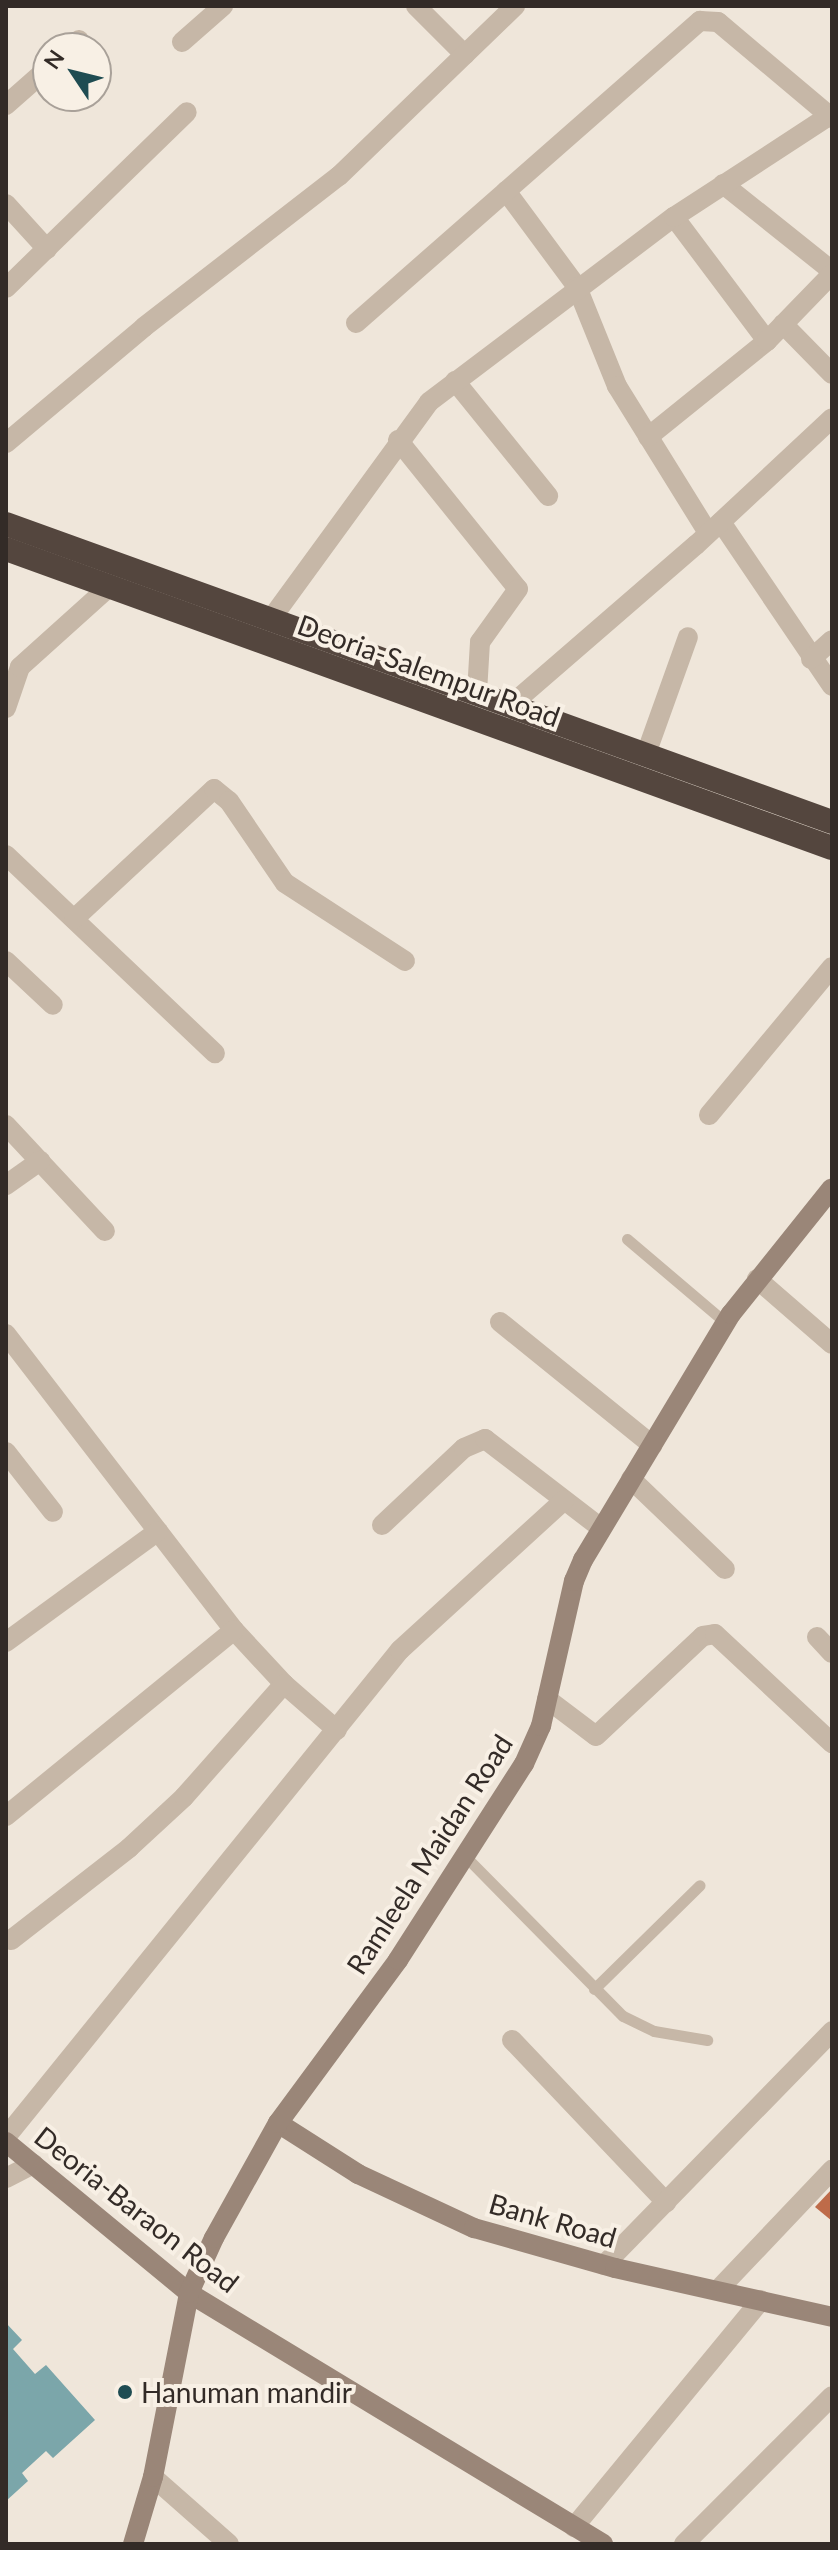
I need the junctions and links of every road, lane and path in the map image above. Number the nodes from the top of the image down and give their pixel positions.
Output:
1 (223, 6) edge
2 (416, 6) edge
3 (515, 6) edge
4 (182, 42) dead end
5 (465, 55) junction
6 (32, 82) edge
7 (6, 105) edge
8 (187, 112) dead end
9 (831, 117) edge
10 (723, 184) junction
11 (506, 191) junction
12 (6, 204) edge
13 (674, 217) junction
14 (47, 249) junction
15 (832, 273) edge
16 (577, 287) junction
17 (6, 288) edge
18 (356, 323) dead end
19 (783, 324) junction
20 (767, 341) junction
21 (832, 374) edge
22 (455, 381) junction
23 (832, 418) edge
24 (648, 437) junction
25 (398, 440) junction
26 (6, 443) edge
27 (548, 496) dead end
28 (6, 524) edge
29 (715, 528) junction
30 (6, 549) edge
31 (109, 587) junction
32 (271, 619) junction
33 (688, 637) dead end
34 (832, 640) edge
35 (811, 659) junction
36 (832, 686) edge
37 (477, 692) junction
38 (511, 705) junction
39 (6, 708) edge
40 (646, 754) junction
41 (832, 822) edge
42 (832, 848) edge
43 (6, 855) edge
44 (74, 919) junction
45 (6, 961) edge
46 (405, 961) dead end
47 (832, 967) edge
48 (53, 1005) dead end
49 (215, 1053) dead end
50 (709, 1115) dead end
51 (6, 1125) edge
52 (40, 1161) junction
53 (6, 1185) edge
54 (832, 1188) edge
55 (105, 1231) dead end
56 (627, 1239) dead end
57 (757, 1279) junction
58 (500, 1322) dead end
59 (726, 1323) junction
60 (6, 1334) edge
61 (832, 1344) edge
62 (652, 1445) junction
63 (6, 1452) edge
64 (631, 1479) junction
65 (564, 1500) junction
66 (53, 1512) dead end
67 (382, 1525) dead end
68 (601, 1528) junction
69 (158, 1531) junction
70 (725, 1569) dead end
71 (234, 1630) junction
72 (817, 1637) dead end
73 (6, 1642) edge
74 (832, 1653) edge
75 (284, 1684) junction
76 (547, 1699) junction
77 (337, 1730) junction
78 (832, 1743) edge
79 (6, 1816) edge
80 (466, 1857) junction
81 (700, 1885) dead end
82 (11, 1940) dead end
83 (594, 1989) junction
84 (832, 2031) edge
85 (512, 2040) dead end
86 (707, 2040) dead end
87 (278, 2123) junction
88 (6, 2139) edge
89 (34, 2164) junction
90 (832, 2170) edge
91 (6, 2178) edge
92 (666, 2202) junction
93 (604, 2265) junction
94 (718, 2290) junction
95 (189, 2293) junction
96 (761, 2300) junction
97 (832, 2317) edge
98 (832, 2396) edge
99 (153, 2477) junction
100 (574, 2527) junction
101 (133, 2544) edge
102 (229, 2544) edge
103 (603, 2544) edge
104 (684, 2544) edge

1 - 4 street
2 - 5 street
3 - 5 street
5 - 26 street
6 - 7 street
8 - 14 street
9 - 10 street
9 - 11 street
10 - 13 street
10 - 15 street
11 - 16 street
11 - 18 street
12 - 14 street
13 - 16 street
13 - 20 street
14 - 17 street
15 - 19 street
16 - 22 street
16 - 24 street
19 - 20 street
19 - 21 street
20 - 24 street
22 - 25 street
22 - 27 street
23 - 29 street
24 - 29 street
25 - 32 street
25 - 37 street
28 - 32 highway, Deoria-Salempur Road
29 - 35 street
29 - 38 street
30 - 31 highway, Deoria-Salempur Road
31 - 39 street
31 - 42 highway, Deoria-Salempur Road
32 - 37 highway, Deoria-Salempur Road
33 - 40 street
34 - 35 street
35 - 36 street
37 - 38 highway, Deoria-Salempur Road
38 - 40 highway, Deoria-Salempur Road
40 - 41 highway, Deoria-Salempur Road
43 - 44 street
44 - 46 street
44 - 49 street
45 - 48 street
47 - 50 street
51 - 52 street
52 - 53 street
52 - 55 street
54 - 57 street, Ramleela Maidan Road
56 - 59 lane
57 - 59 street, Ramleela Maidan Road
57 - 61 street
58 - 62 street
59 - 62 street, Ramleela Maidan Road
60 - 69 street
62 - 64 street, Ramleela Maidan Road
63 - 66 street
64 - 68 street, Ramleela Maidan Road
64 - 70 street
65 - 67 street
65 - 68 street
65 - 77 street
68 - 76 street, Ramleela Maidan Road
69 - 71 street
69 - 73 street
71 - 75 street
71 - 79 street
72 - 74 street
75 - 77 street
75 - 82 street
76 - 78 street
76 - 80 street, Ramleela Maidan Road
77 - 88 street
80 - 83 lane
80 - 87 street, Ramleela Maidan Road
81 - 83 lane
83 - 86 lane
84 - 92 street
85 - 92 street
87 - 93 street, Bank Road
87 - 95 street, Ramleela Maidan Road
88 - 89 street, Deoria-Baraon Road
89 - 91 street
89 - 95 street, Deoria-Baraon Road
90 - 94 street
92 - 93 street
93 - 94 street, Bank Road
94 - 96 street, Bank Road
95 - 99 street, Ramleela Maidan Road
95 - 100 street, Deoria-Baraon Road
96 - 97 street, Bank Road
96 - 100 street
98 - 104 street
99 - 101 street, Ramleela Maidan Road
99 - 102 street
100 - 103 street, Deoria-Baraon Road

